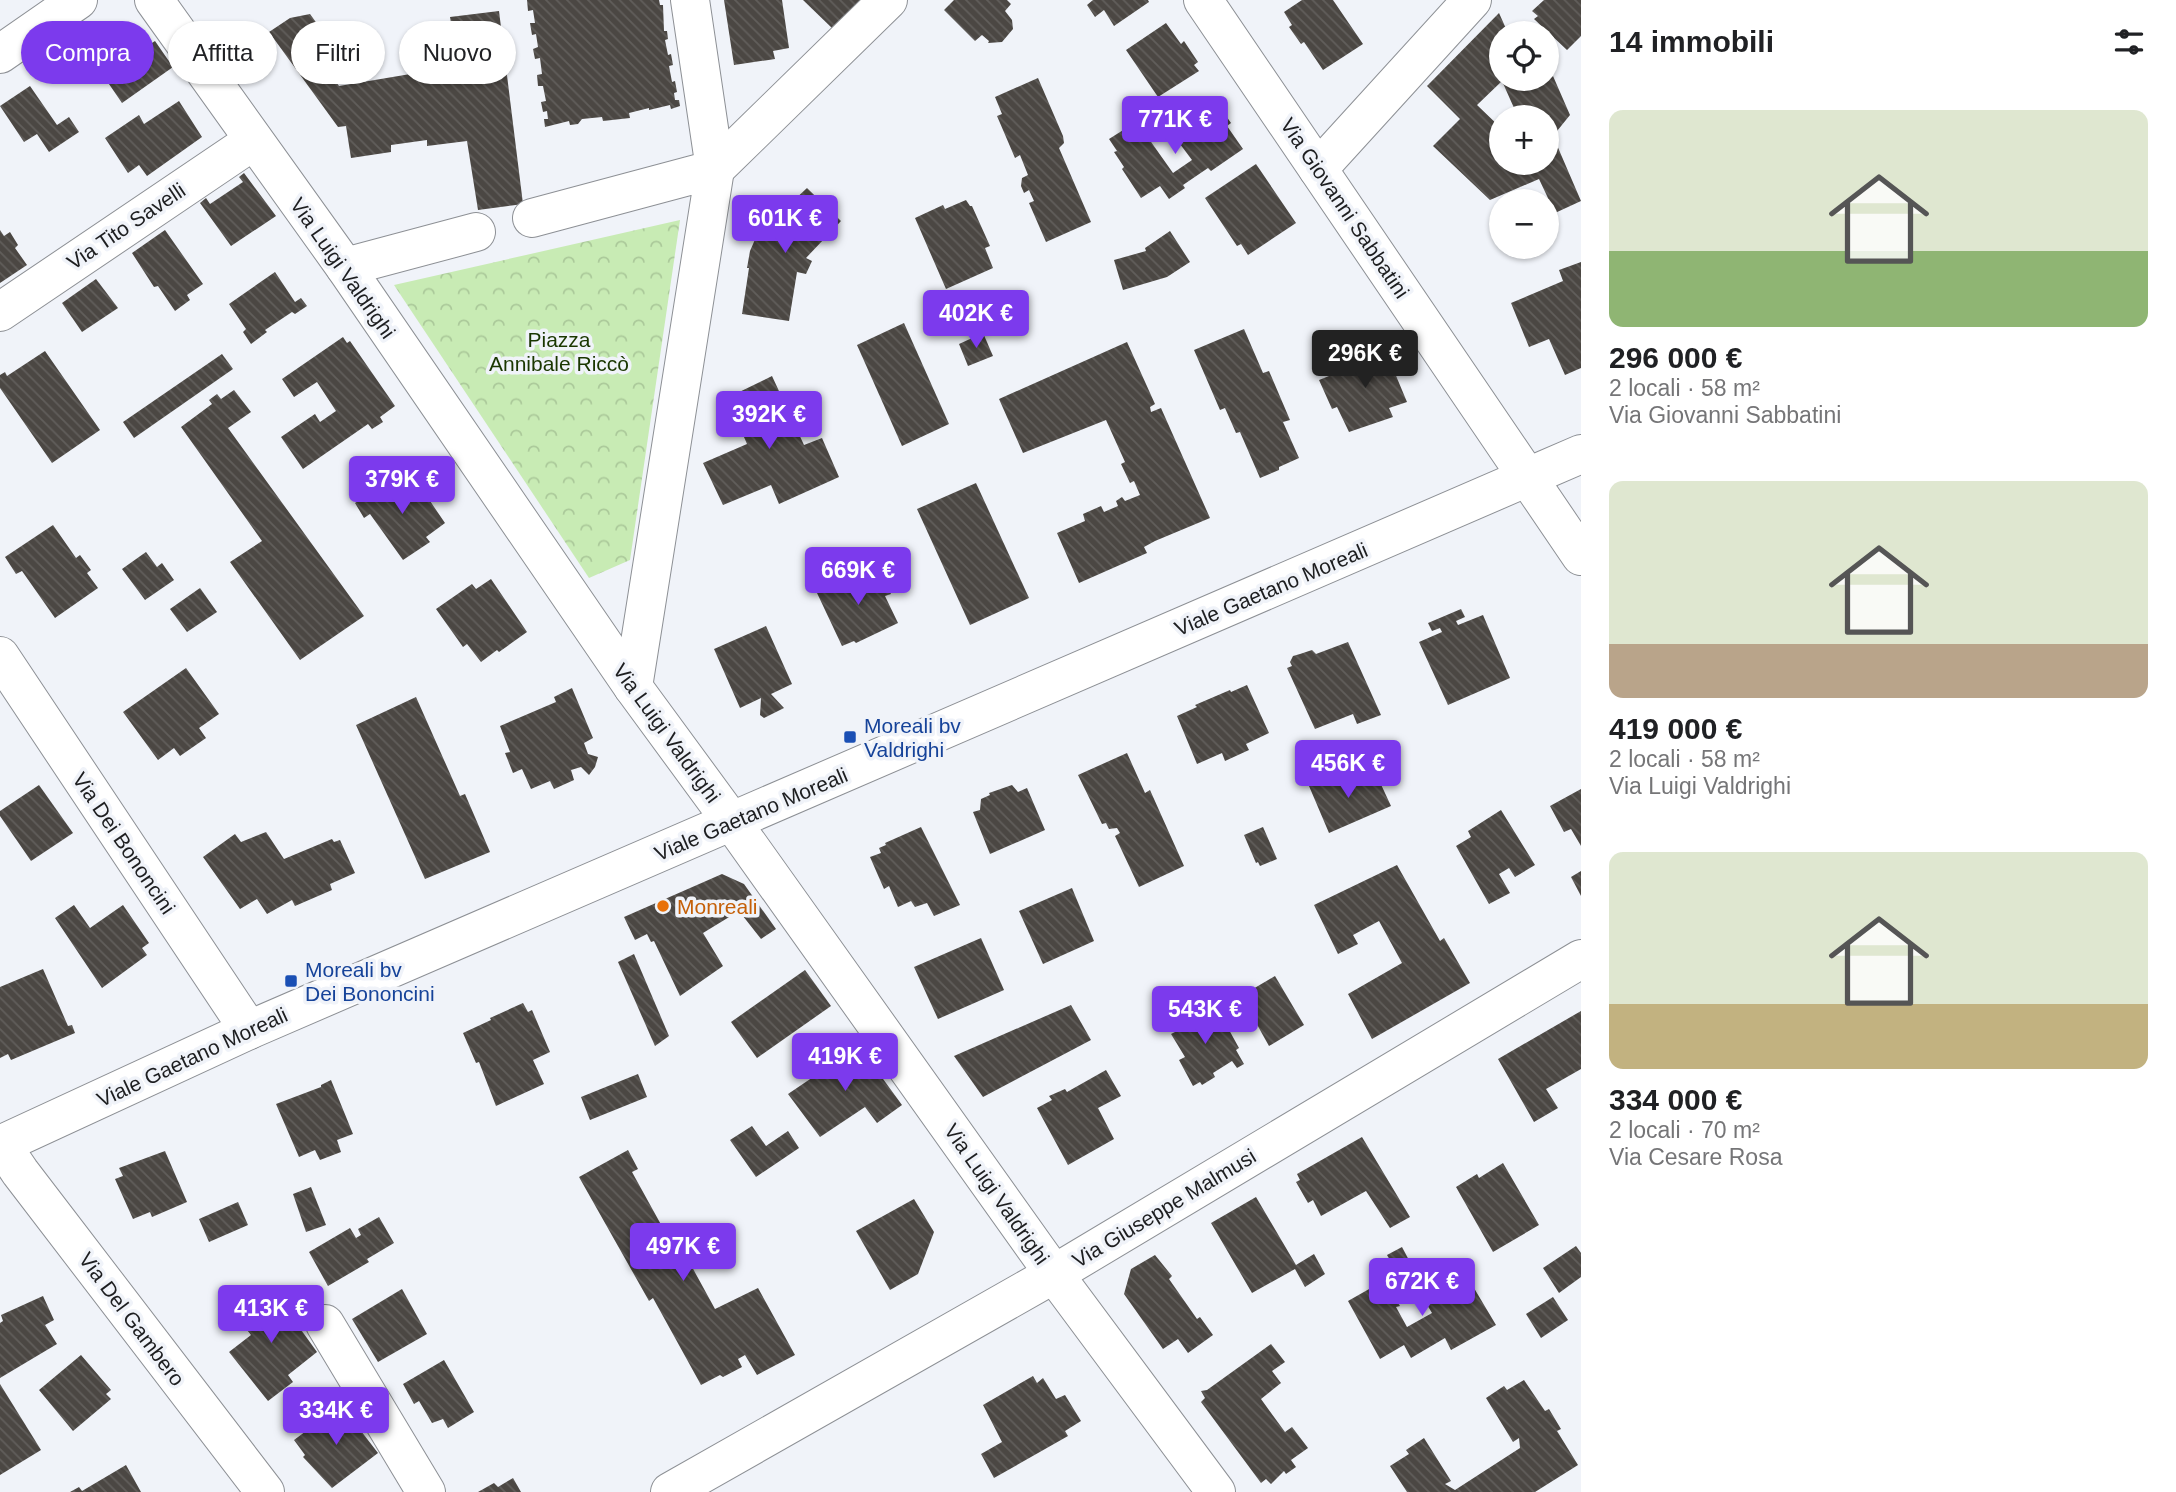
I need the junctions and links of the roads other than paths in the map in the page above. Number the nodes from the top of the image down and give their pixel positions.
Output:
1 (78, 0) edge
2 (154, 0) edge
3 (690, 0) edge
4 (888, 0) edge
5 (1203, 0) edge
6 (1472, 0) edge
7 (0, 54) edge
8 (253, 141) junction
9 (715, 169) junction
10 (1318, 169) junction
11 (532, 218) dead end
12 (476, 232) dead end
13 (345, 267) junction
14 (0, 312) edge
15 (1581, 454) edge
16 (1528, 478) junction
17 (1581, 556) edge
18 (0, 656) edge
19 (633, 687) junction
20 (732, 822) junction
21 (1581, 959) edge
22 (249, 1030) junction
23 (1, 1145) edge
24 (1054, 1274) junction
25 (325, 1324) dead end
26 (265, 1492) edge
27 (426, 1492) edge
28 (670, 1492) edge
29 (1216, 1492) edge

1 - 7 street
2 - 8 street, Via Luigi Valdrighi
3 - 9 street
4 - 9 street
5 - 10 street, Via Giovanni Sabbatini
6 - 10 street
8 - 13 street, Via Luigi Valdrighi
8 - 14 street, Via Tito Savelli
9 - 11 street
9 - 19 street
10 - 16 street, Via Giovanni Sabbatini
12 - 13 street
13 - 19 street, Via Luigi Valdrighi
15 - 16 street, Viale Gaetano Moreali
16 - 17 street, Via Giovanni Sabbatini
16 - 20 street, Viale Gaetano Moreali
18 - 22 street, Via Dei Bononcini
19 - 20 street, Via Luigi Valdrighi
20 - 22 street, Viale Gaetano Moreali
20 - 24 street, Via Luigi Valdrighi
21 - 24 street, Via Giuseppe Malmusi
22 - 23 street, Viale Gaetano Moreali
23 - 26 street, Via Del Gambero
24 - 28 street, Via Giuseppe Malmusi
24 - 29 street, Via Luigi Valdrighi
25 - 27 street

